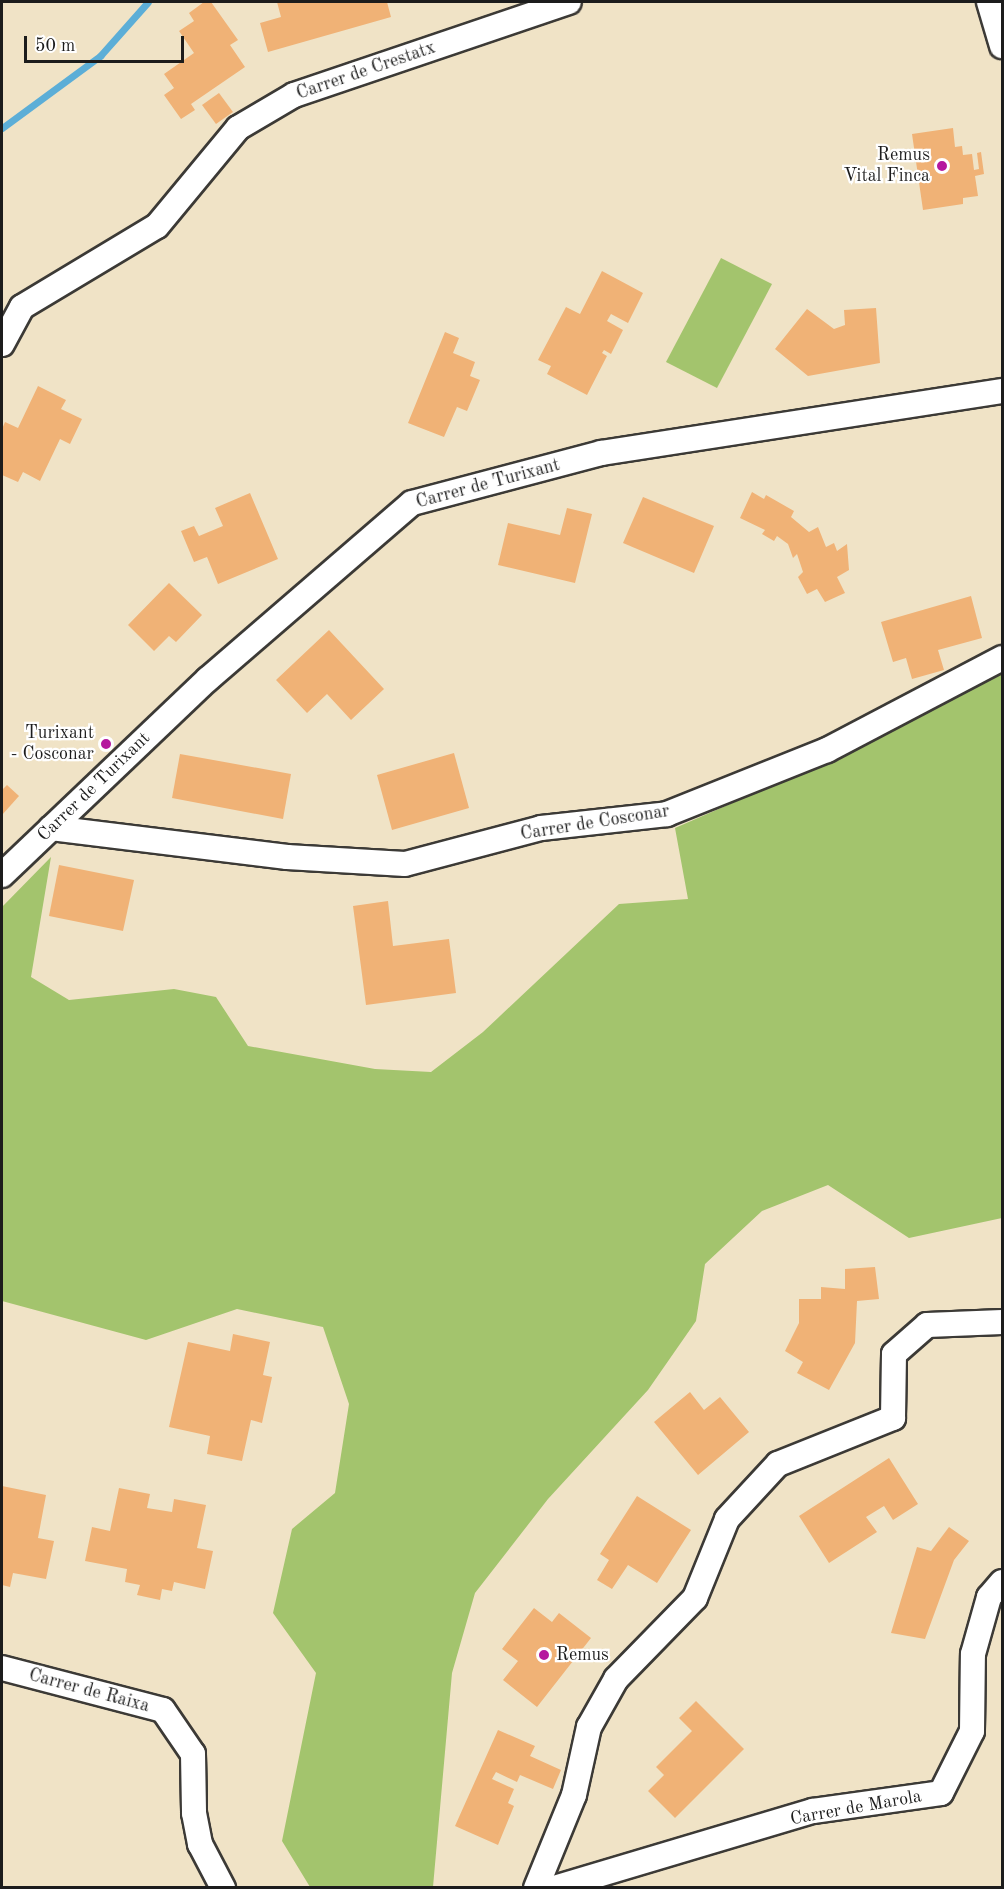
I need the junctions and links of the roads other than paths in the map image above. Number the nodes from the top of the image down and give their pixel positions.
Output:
1 (569, 2) edge
2 (989, 2) edge
3 (1002, 46) edge
4 (2, 344) edge
5 (1002, 391) edge
6 (1002, 658) edge
7 (51, 828) junction
8 (2, 875) edge
9 (1002, 1322) edge
10 (1002, 1582) edge
11 (2, 1668) edge
12 (223, 1887) edge
13 (536, 1887) edge
14 (554, 1887) edge

1 - 4 street, Carrer de Crestatx
2 - 3 street
5 - 7 street, Carrer de Turixant
6 - 7 street, Carrer de Cosconar
7 - 8 street, Carrer de Turixant
9 - 13 street
10 - 14 street, Carrer de Marola
11 - 12 street, Carrer de Raixa

